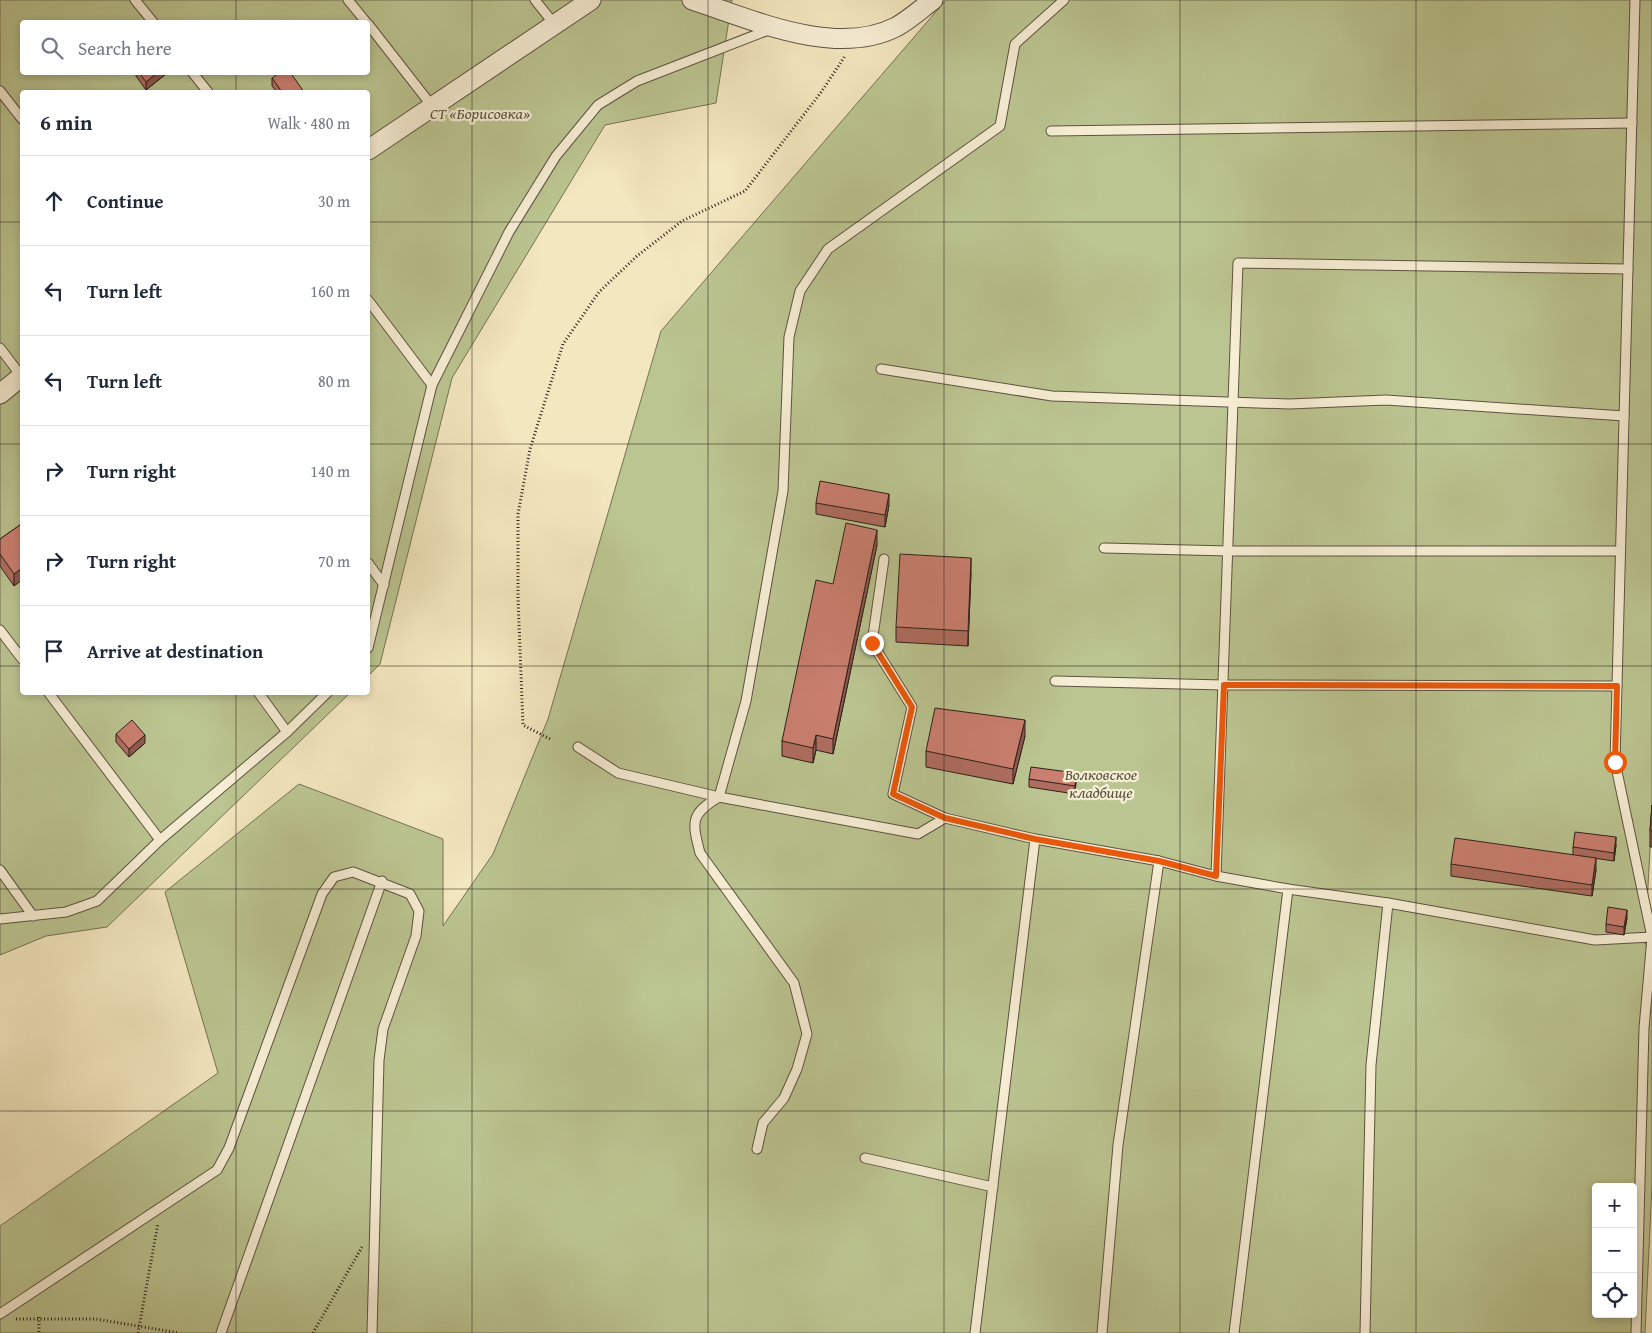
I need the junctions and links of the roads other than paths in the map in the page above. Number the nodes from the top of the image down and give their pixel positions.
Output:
1 (135, 0) edge
2 (348, 0) edge
3 (535, 0) edge
4 (591, 0) edge
5 (692, 0) edge
6 (933, 0) edge
7 (1064, 0) edge
8 (1635, 0) edge
9 (151, 20) edge
10 (365, 20) edge
11 (555, 25) junction
12 (370, 27) edge
13 (775, 27) junction
14 (194, 75) edge
15 (206, 90) edge
16 (0, 91) edge
17 (432, 106) junction
18 (20, 116) edge
19 (1632, 123) junction
20 (1051, 132) dead end
21 (370, 149) edge
22 (1628, 269) junction
23 (370, 303) edge
24 (0, 348) edge
25 (881, 369) dead end
26 (20, 373) edge
27 (20, 378) edge
28 (432, 385) junction
29 (0, 394) edge
30 (1234, 402) junction
31 (1624, 416) junction
32 (1104, 548) dead end
33 (1229, 551) junction
34 (1620, 551) junction
35 (884, 559) dead end
36 (370, 566) edge
37 (384, 585) junction
38 (0, 630) edge
39 (370, 640) edge
40 (20, 656) edge
41 (1055, 681) dead end
42 (1224, 685) junction
43 (1617, 686) junction
44 (50, 695) edge
45 (260, 695) edge
46 (325, 695) edge
47 (287, 732) junction
48 (578, 747) dead end
49 (719, 797) junction
50 (945, 818) junction
51 (1035, 839) junction
52 (160, 840) junction
53 (1159, 861) junction
54 (0, 870) edge
55 (1216, 876) junction
56 (382, 882) junction
57 (1288, 889) junction
58 (1388, 903) junction
59 (33, 916) junction
60 (0, 919) edge
61 (1652, 937) edge
62 (757, 1149) dead end
63 (865, 1158) dead end
64 (993, 1187) junction
65 (0, 1314) edge
66 (221, 1333) edge
67 (372, 1333) edge
68 (975, 1333) edge
69 (1102, 1333) edge
70 (1234, 1333) edge
71 (1364, 1333) edge
72 (1636, 1333) edge

1 - 9 lane
2 - 10 lane
3 - 11 lane
4 - 11 street
5 - 13 street
6 - 13 street
7 - 49 lane
8 - 19 lane
11 - 17 street
12 - 17 lane
13 - 28 lane
14 - 15 lane
16 - 18 lane
17 - 21 street
19 - 20 lane
19 - 22 lane
22 - 30 lane
22 - 31 lane
23 - 28 lane
24 - 26 lane
25 - 30 lane
27 - 29 street
28 - 37 lane
30 - 31 lane
30 - 33 lane
31 - 34 lane
32 - 33 lane
33 - 34 lane
33 - 42 lane
34 - 43 lane
35 - 50 lane
36 - 37 lane
37 - 39 lane
38 - 40 lane
41 - 42 lane
42 - 43 lane
42 - 55 lane
43 - 61 lane
44 - 52 lane
45 - 47 lane
46 - 47 lane
47 - 52 lane
48 - 49 lane
49 - 50 lane
49 - 62 lane
50 - 51 lane
51 - 53 lane
51 - 64 lane
52 - 59 lane
53 - 55 lane
53 - 69 lane
54 - 59 lane
55 - 57 lane
56 - 65 lane
56 - 66 lane
56 - 67 lane
57 - 58 lane
57 - 70 lane
58 - 61 lane
58 - 71 lane
59 - 60 lane
61 - 72 lane
63 - 64 lane
64 - 68 lane

